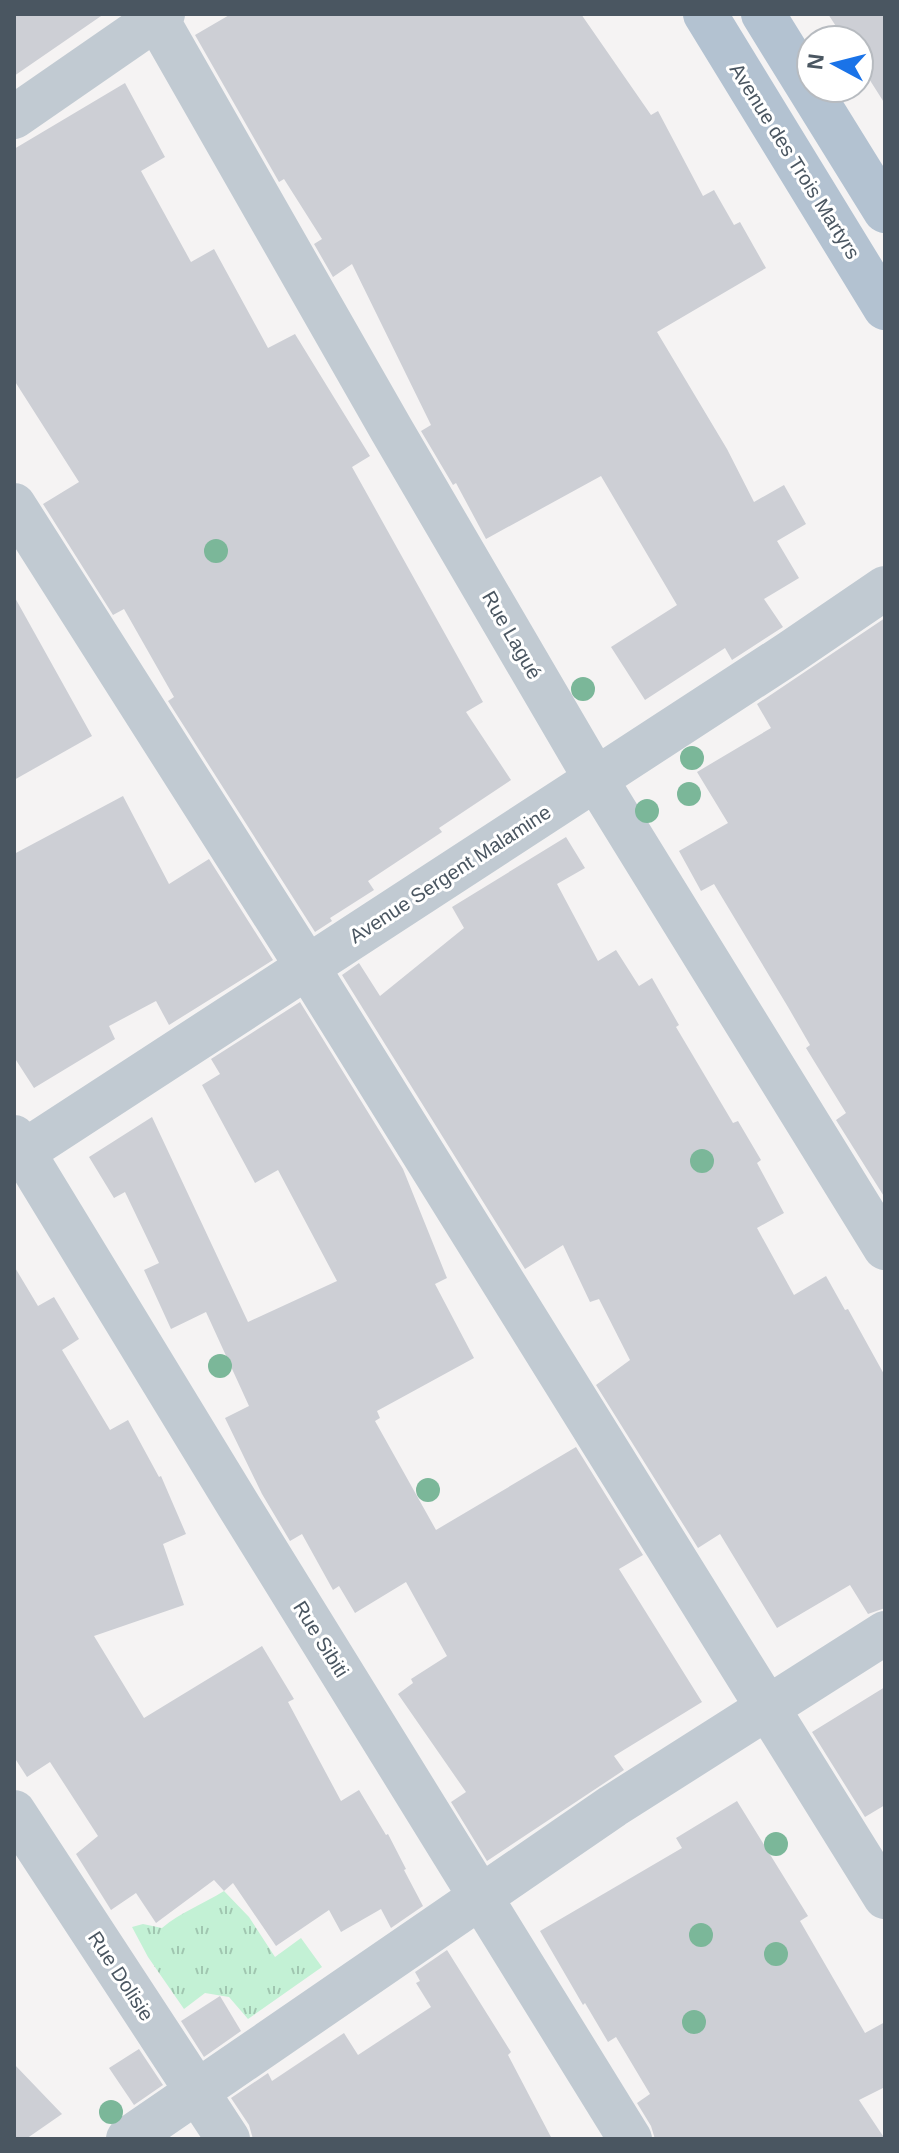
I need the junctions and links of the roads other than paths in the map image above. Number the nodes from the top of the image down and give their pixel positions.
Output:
1 (705, 14) edge
2 (763, 14) edge
3 (158, 15) edge
4 (14, 117) edge
5 (885, 211) edge
6 (885, 308) edge
7 (14, 505) edge
8 (885, 588) edge
9 (595, 778) junction
10 (308, 968) junction
11 (17, 1149) edge
12 (885, 1248) edge
13 (885, 1633) edge
14 (768, 1706) junction
15 (14, 1812) edge
16 (482, 1897) junction
17 (885, 1897) edge
18 (197, 2091) junction
19 (128, 2139) edge
20 (228, 2139) edge
21 (630, 2139) edge

1 - 6 main road, Avenue des Trois Martyrs
2 - 5 main road
3 - 4 street
3 - 9 street, Rue Lagué
7 - 10 street
8 - 9 street, Avenue Sergent Malamine
9 - 10 street, Avenue Sergent Malamine
9 - 12 street, Rue Lagué
10 - 11 street, Avenue Sergent Malamine
10 - 14 street
11 - 16 street, Rue Sibiti
13 - 14 street
14 - 16 street
14 - 17 street
15 - 18 street, Rue Dolisie
16 - 18 street
16 - 21 street, Rue Sibiti
18 - 19 street
18 - 20 street, Rue Dolisie

